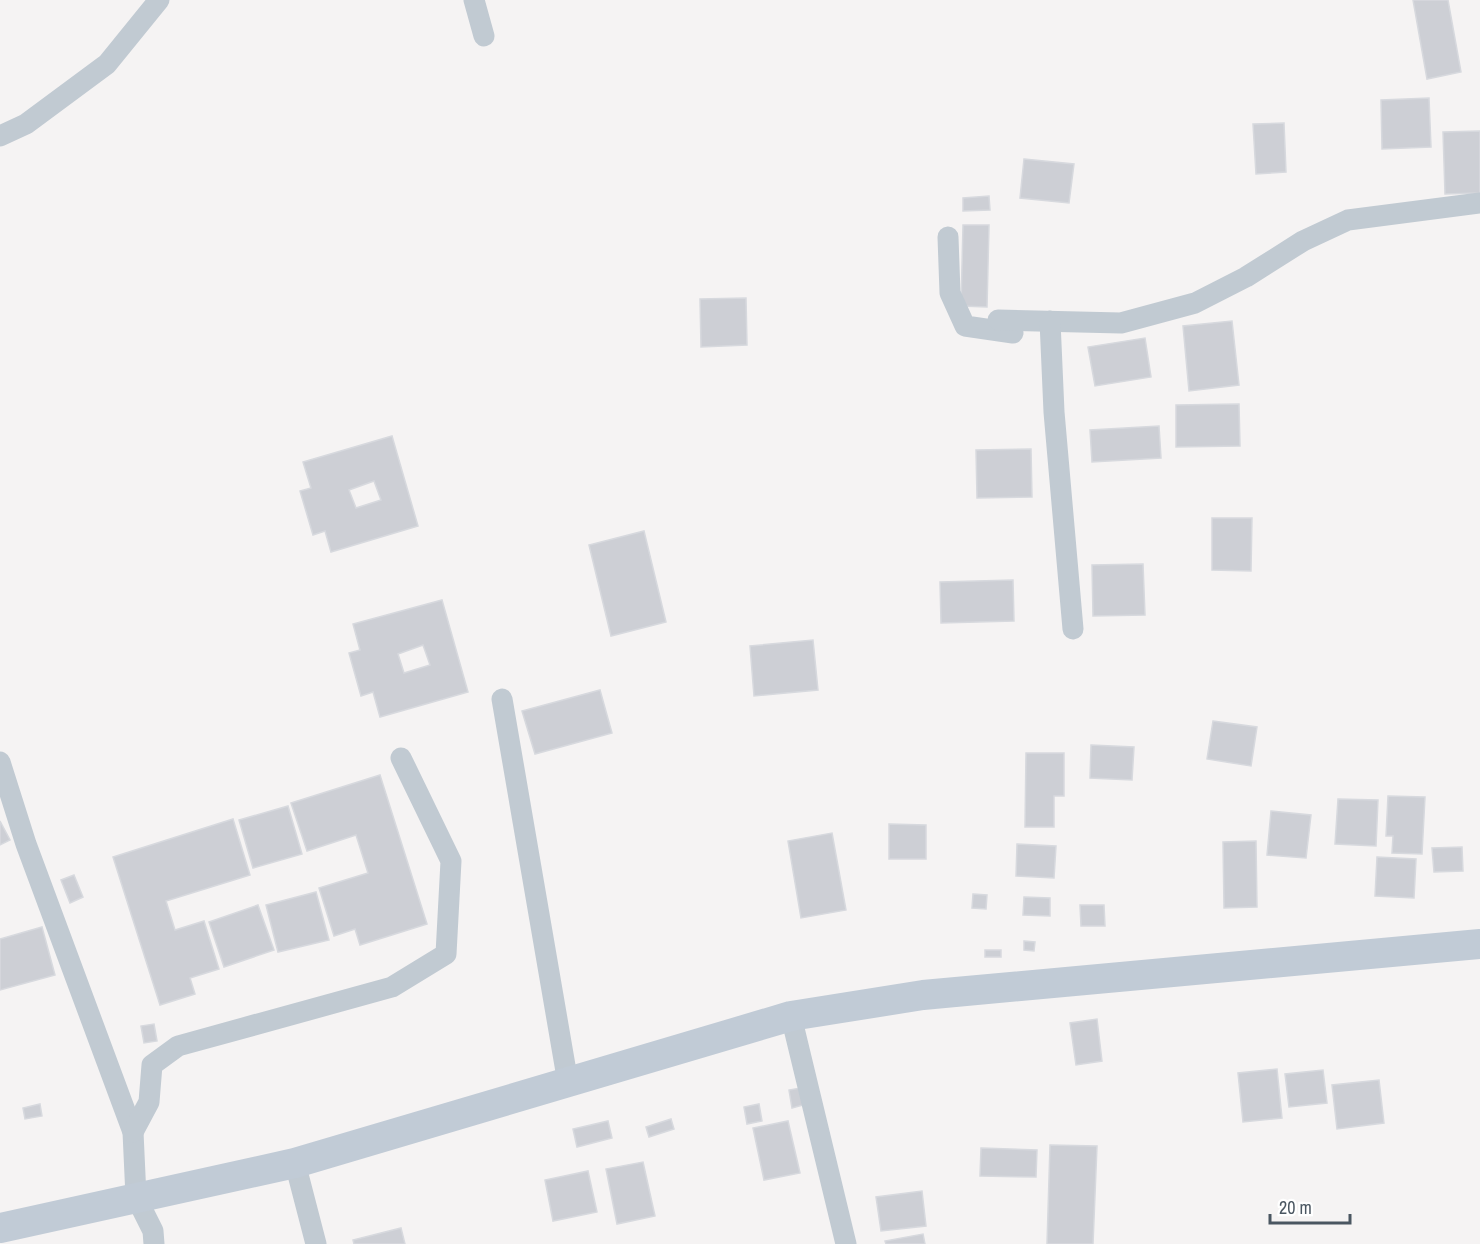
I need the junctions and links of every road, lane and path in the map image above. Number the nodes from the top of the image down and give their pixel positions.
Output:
1 (159, 0) edge
2 (474, 0) edge
3 (484, 36) dead end
4 (0, 136) edge
5 (1480, 203) edge
6 (948, 237) dead end
7 (998, 320) dead end
8 (1050, 329) junction
9 (1073, 629) dead end
10 (502, 699) dead end
11 (401, 758) dead end
12 (0, 762) edge
13 (1480, 944) edge
14 (791, 1016) junction
15 (568, 1083) junction
16 (133, 1131) junction
17 (296, 1163) junction
18 (136, 1197) junction
19 (0, 1228) edge
20 (154, 1244) edge
21 (316, 1244) edge
22 (846, 1244) edge

1 - 4 street
2 - 3 street
5 - 8 street
6 - 8 street
7 - 8 street
8 - 9 street
10 - 15 street
11 - 16 street
12 - 16 street
13 - 14 main road
14 - 15 main road
14 - 22 street
15 - 17 main road
16 - 18 street
17 - 18 main road
17 - 21 street
18 - 19 main road
18 - 20 street

